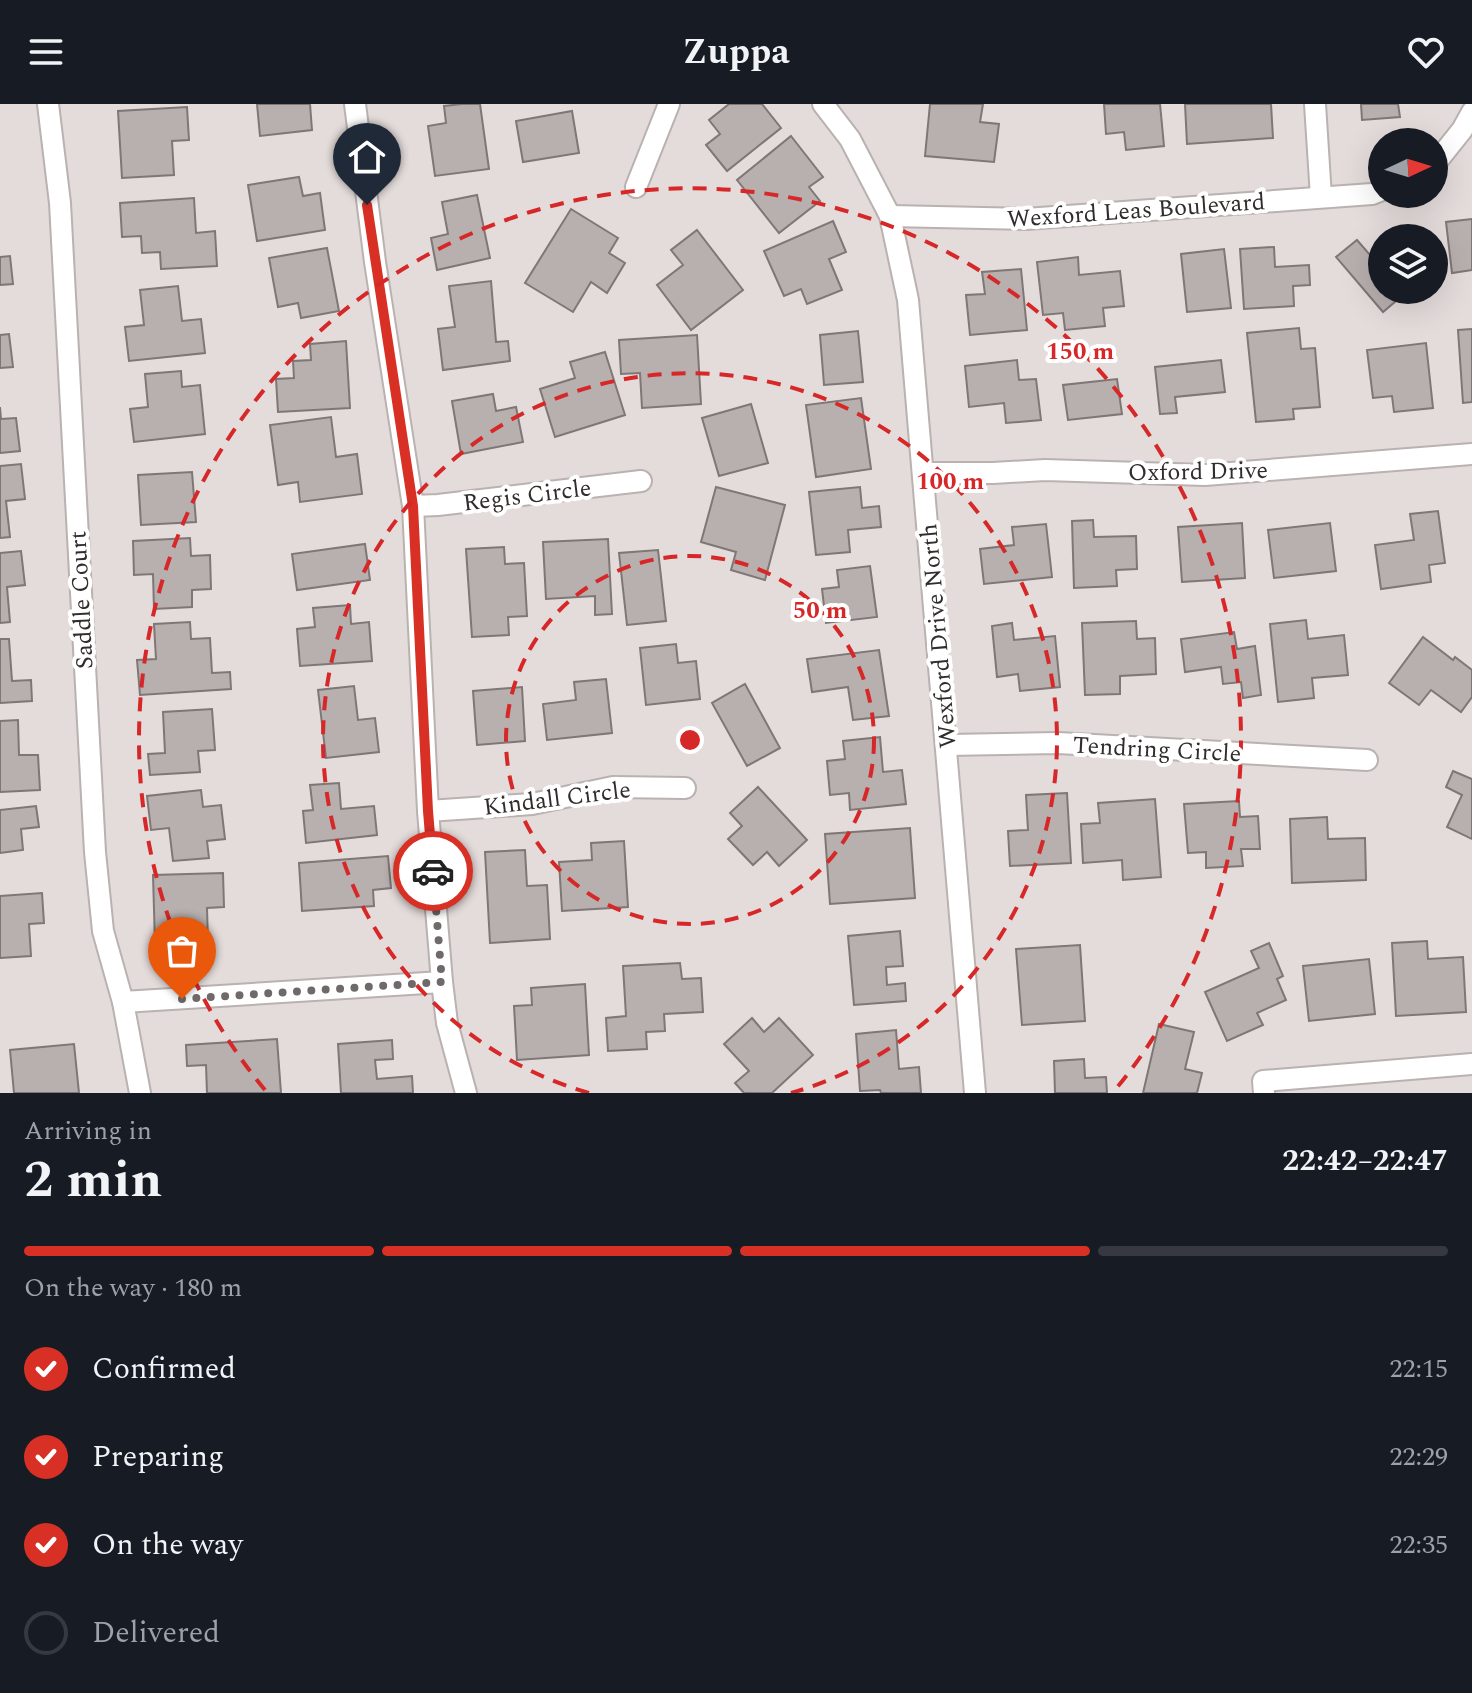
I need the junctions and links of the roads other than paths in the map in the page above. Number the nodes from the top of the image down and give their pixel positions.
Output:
1 (48, 104) edge
2 (355, 104) edge
3 (669, 104) edge
4 (823, 104) edge
5 (1315, 104) edge
6 (1472, 112) edge
7 (1448, 148) edge
8 (636, 187) dead end
9 (1368, 194) edge
10 (1321, 197) junction
11 (890, 216) junction
12 (1472, 454) edge
13 (924, 473) junction
14 (641, 481) dead end
15 (413, 506) junction
16 (947, 745) junction
17 (1367, 760) dead end
18 (685, 788) dead end
19 (428, 811) junction
20 (442, 982) junction
21 (123, 1002) junction
22 (1472, 1064) edge
23 (140, 1093) edge
24 (466, 1093) edge
25 (975, 1093) edge
26 (1264, 1093) edge

1 - 21 street, Saddle Court
2 - 15 street
3 - 8 street
4 - 11 street, Wexford Drive North
5 - 10 street
6 - 7 street
9 - 10 street, Wexford Leas Boulevard
10 - 11 street, Wexford Leas Boulevard
11 - 13 street, Wexford Drive North
12 - 13 street, Oxford Drive
13 - 16 street, Wexford Drive North
14 - 15 street, Regis Circle
15 - 19 street
16 - 17 street, Tendring Circle
16 - 25 street, Wexford Drive North
18 - 19 street, Kindall Circle
19 - 20 street
20 - 21 street
20 - 24 street
21 - 23 street, Saddle Court
22 - 26 street

